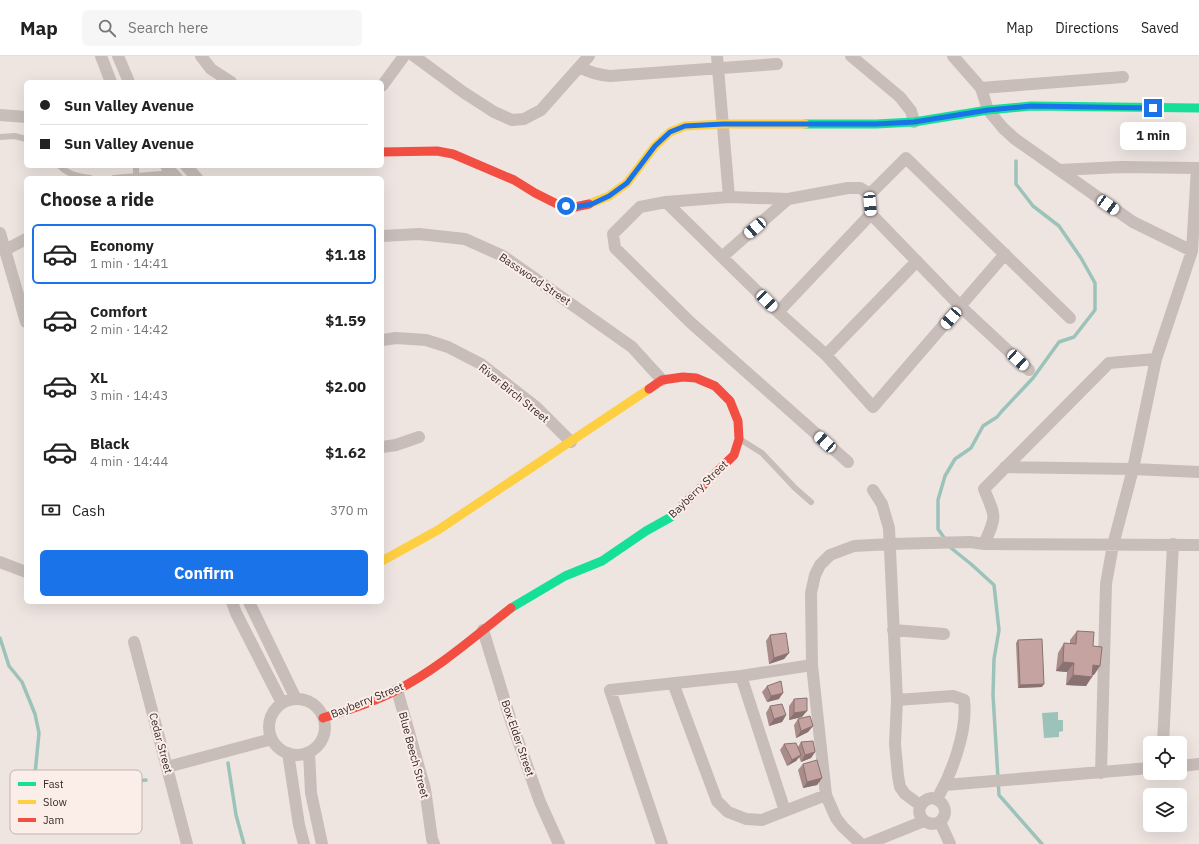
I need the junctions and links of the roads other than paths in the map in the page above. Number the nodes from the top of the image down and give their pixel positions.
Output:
1 (101, 56) edge
2 (118, 56) edge
3 (200, 56) edge
4 (404, 56) edge
5 (414, 56) edge
6 (589, 56) edge
7 (717, 56) edge
8 (851, 56) edge
9 (953, 56) edge
10 (777, 64) dead end
11 (580, 67) junction
12 (719, 68) junction
13 (1123, 78) dead end
14 (110, 80) edge
15 (128, 80) edge
16 (228, 80) edge
17 (384, 83) edge
18 (981, 88) junction
19 (1199, 108) edge
20 (988, 110) junction
21 (0, 115) edge
22 (24, 117) edge
23 (914, 122) junction
24 (723, 124) junction
25 (0, 137) edge
26 (24, 138) edge
27 (384, 152) edge
28 (62, 168) edge
29 (136, 168) edge
30 (188, 168) edge
31 (1058, 170) junction
32 (172, 172) edge
33 (78, 176) edge
34 (136, 176) joint
35 (196, 176) edge
36 (870, 194) junction
37 (729, 198) junction
38 (788, 199) junction
39 (666, 202) junction
40 (871, 214) junction
41 (0, 233) edge
42 (384, 236) edge
43 (24, 240) edge
44 (1196, 248) edge
45 (5, 250) junction
46 (1005, 254) junction
47 (722, 257) junction
48 (917, 261) junction
49 (961, 307) junction
50 (778, 312) junction
51 (24, 315) edge
52 (1070, 318) dead end
53 (384, 340) edge
54 (826, 355) junction
55 (1156, 358) junction
56 (1029, 370) dead end
57 (662, 380) junction
58 (418, 437) dead end
59 (739, 439) junction
60 (571, 442) junction
61 (384, 447) edge
62 (848, 462) dead end
63 (1005, 467) junction
64 (1133, 469) junction
65 (1199, 472) edge
66 (873, 490) dead end
67 (811, 502) dead end
68 (890, 544) junction
69 (984, 544) junction
70 (1173, 544) junction
71 (1113, 545) junction
72 (1199, 545) edge
73 (384, 560) edge
74 (0, 562) edge
75 (24, 571) edge
76 (233, 604) edge
77 (250, 604) edge
78 (483, 630) junction
79 (893, 630) junction
80 (944, 634) dead end
81 (134, 642) dead end
82 (812, 665) junction
83 (740, 676) junction
84 (673, 683) junction
85 (397, 690) junction
86 (296, 699) junction
87 (897, 700) junction
88 (282, 703) junction
89 (323, 718) junction
90 (1163, 736) edge
91 (272, 739) junction
92 (309, 752) junction
93 (288, 753) junction
94 (1199, 764) edge
95 (1187, 765) edge
96 (167, 767) junction
97 (1143, 769) edge
98 (1101, 773) junction
99 (945, 785) junction
100 (826, 794) junction
101 (937, 799) junction
102 (920, 805) junction
103 (785, 811) junction
104 (924, 821) junction
105 (940, 822) junction
106 (187, 844) edge
107 (304, 844) edge
108 (322, 844) edge
109 (434, 844) edge
110 (560, 844) edge
111 (662, 844) edge
112 (861, 844) edge
113 (868, 844) edge
114 (950, 844) edge

1 - 14 street
2 - 15 street
3 - 16 street
4 - 17 street
5 - 11 street
6 - 11 street
7 - 12 street
8 - 23 street
9 - 18 street
10 - 12 street
11 - 12 street
12 - 24 street
13 - 18 street
18 - 20 street
19 - 20 street
20 - 23 street
20 - 31 street
21 - 22 street
23 - 24 street
24 - 27 street
24 - 37 street
25 - 26 lane
28 - 33 lane
29 - 34 lane
30 - 35 street
31 - 44 street
31 - 44 street
32 - 34 lane
36 - 38 street
36 - 40 street
36 - 46 street
37 - 38 street
37 - 39 street
38 - 47 street
39 - 47 street
39 - 62 street
40 - 48 street
40 - 50 street
41 - 45 street
42 - 57 street, Basswood Street
43 - 45 street
44 - 55 street
45 - 51 street
46 - 49 street
46 - 52 street
47 - 50 street
48 - 49 street
48 - 54 street
49 - 54 street
49 - 56 street
50 - 54 street
53 - 60 street, River Birch Street
55 - 63 street
55 - 64 street
57 - 59 street, Bayberry Street
57 - 60 street, Bayberry Street
58 - 61 street
59 - 67 lane
59 - 78 street, Bayberry Street
60 - 73 street, Bayberry Street
63 - 64 street
63 - 69 street
64 - 65 street
64 - 71 street
66 - 68 street
68 - 69 street
68 - 79 street
68 - 82 street
69 - 71 street
70 - 71 street
70 - 72 street
70 - 90 street
71 - 98 street
74 - 75 street
76 - 88 street
77 - 86 street
78 - 85 street, Bayberry Street
78 - 110 street, Box Elder Street
79 - 80 street
79 - 87 street
81 - 96 street, Cedar Street
82 - 83 street
82 - 100 street
83 - 84 street
83 - 103 street
84 - 103 street
84 - 111 street
85 - 89 street, Bayberry Street
85 - 109 street, Blue Beech Street
86 - 88 street
86 - 89 street
87 - 99 street
87 - 102 street
88 - 91 street
89 - 92 street
91 - 93 street
91 - 96 street
92 - 93 street
92 - 108 street
93 - 107 street
94 - 95 street
96 - 106 street, Cedar Street
97 - 98 street
98 - 99 street
99 - 101 street
100 - 103 street
100 - 112 street
101 - 102 street
101 - 105 street
102 - 104 street
104 - 105 street
104 - 113 street
105 - 114 street

